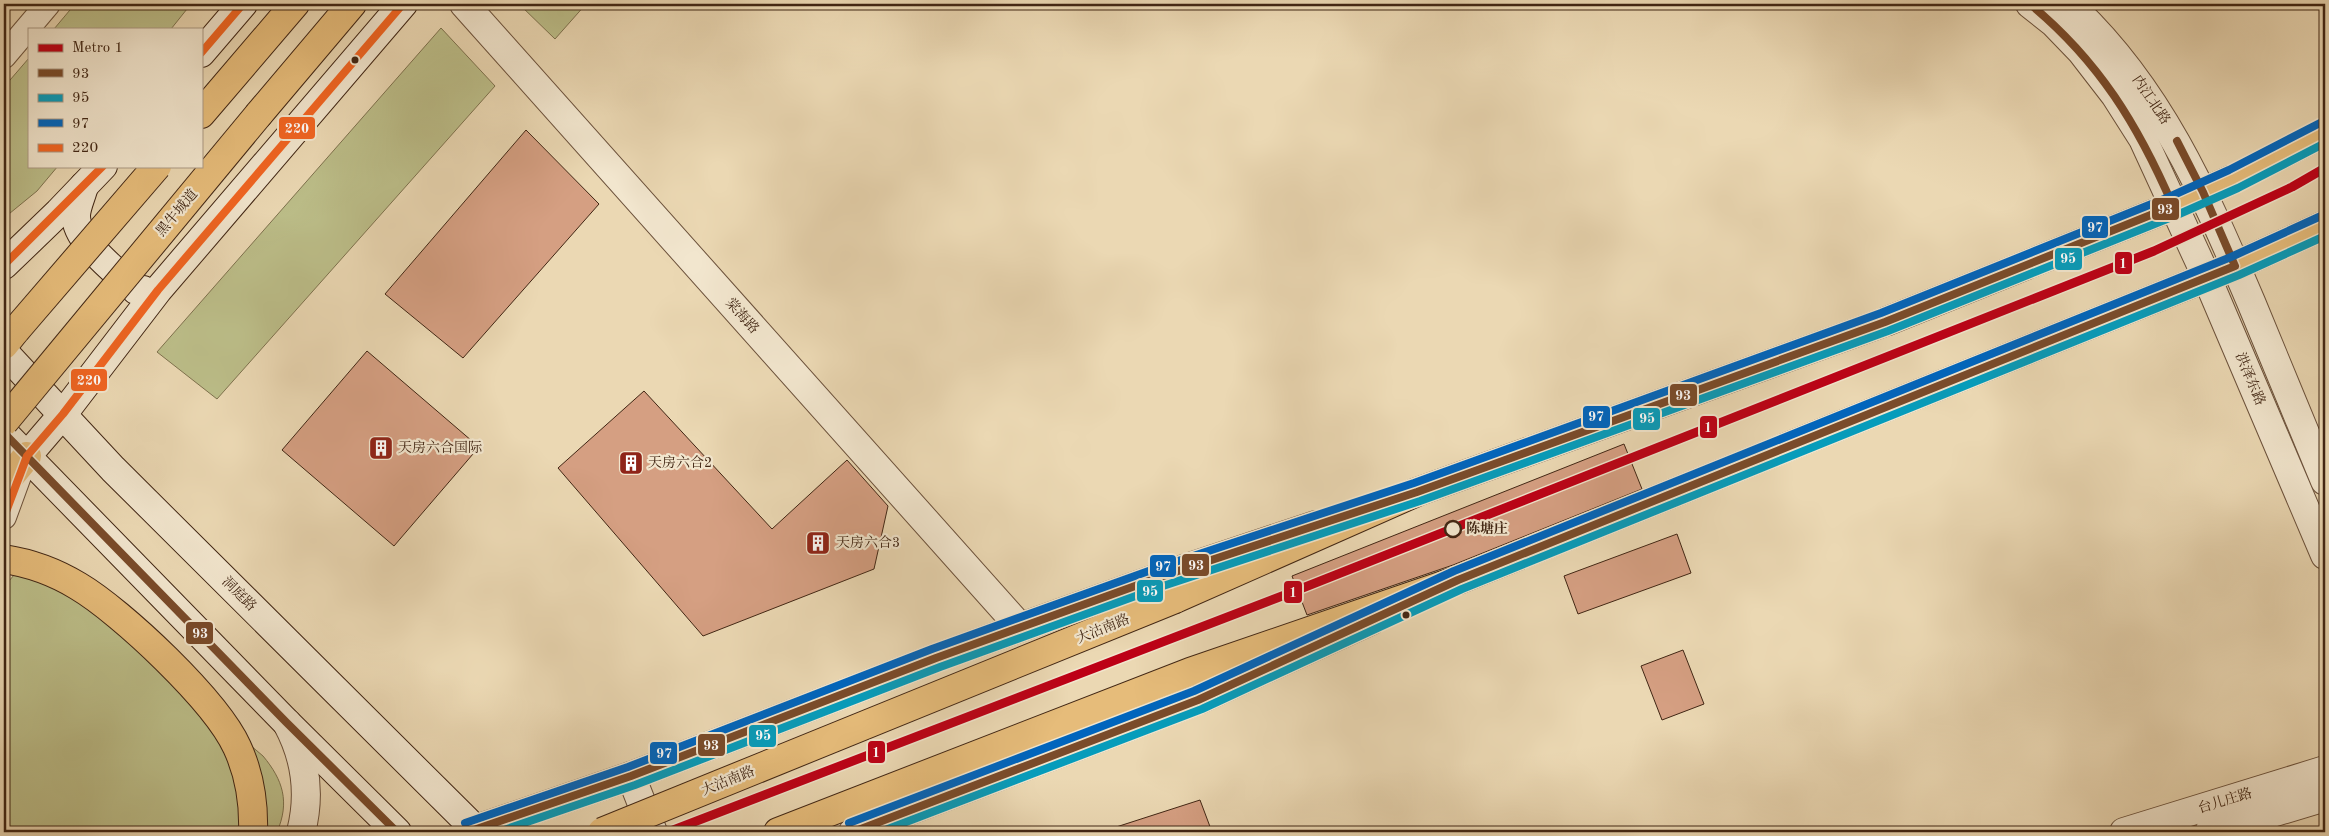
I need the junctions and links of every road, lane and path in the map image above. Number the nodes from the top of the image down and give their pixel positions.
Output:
1 (48, 4) edge
2 (243, 4) edge
3 (295, 4) edge
4 (352, 4) edge
5 (403, 4) edge
6 (464, 4) edge
7 (2030, 4) edge
8 (2070, 4) edge
9 (202, 52) edge
10 (4, 56) edge
11 (202, 113) edge
12 (2325, 132) edge
13 (101, 168) edge
14 (154, 168) edge
15 (84, 186) junction
16 (2203, 192) junction
17 (2173, 206) junction
18 (2325, 225) edge
19 (4, 265) edge
20 (2236, 266) junction
21 (2207, 278) junction
22 (158, 290) junction
23 (7, 342) edge
24 (63, 414) junction
25 (4, 422) edge
26 (4, 433) edge
27 (26, 456) junction
28 (2325, 481) edge
29 (4, 484) edge
30 (1418, 492) junction
31 (4, 518) edge
32 (2325, 555) edge
33 (4, 559) edge
34 (1458, 580) junction
35 (1020, 628) junction
36 (286, 722) junction
37 (2325, 770) edge
38 (631, 776) junction
39 (2325, 797) edge
40 (474, 831) edge
41 (253, 832) edge
42 (301, 832) edge
43 (397, 832) edge
44 (602, 832) edge
45 (653, 832) edge
46 (778, 832) edge
47 (853, 832) edge
48 (2124, 832) edge
49 (2209, 832) edge

1 - 10 street
2 - 9 street
3 - 11 main road
4 - 25 main road, 黑牛城道, bridge
5 - 22 street
6 - 35 street, 棠海路
7 - 17 street, 内江北路
8 - 16 street, 内江北路
12 - 16 main road, 大沽南路
13 - 15 street
14 - 23 main road, bridge
15 - 19 street
15 - 22 street
16 - 17 main road, 大沽南路
16 - 20 street, 内江北路
17 - 21 street, 洪泽东路
17 - 30 main road, 大沽南路
18 - 20 main road
20 - 21 main road
20 - 28 street
21 - 32 street, 洪泽东路
21 - 34 main road
22 - 24 street
23 - 24 street, 洞庭路
24 - 27 street
24 - 40 street, 洞庭路
26 - 27 street
27 - 29 main road
27 - 31 street
27 - 36 street
30 - 35 street
30 - 44 main road, 大沽南路, bridge
33 - 41 main road
34 - 46 main road
34 - 47 street
35 - 38 street
36 - 42 street
36 - 43 street
37 - 48 street, 台儿庄路
38 - 40 street
38 - 45 street
39 - 49 street, 台儿庄路

